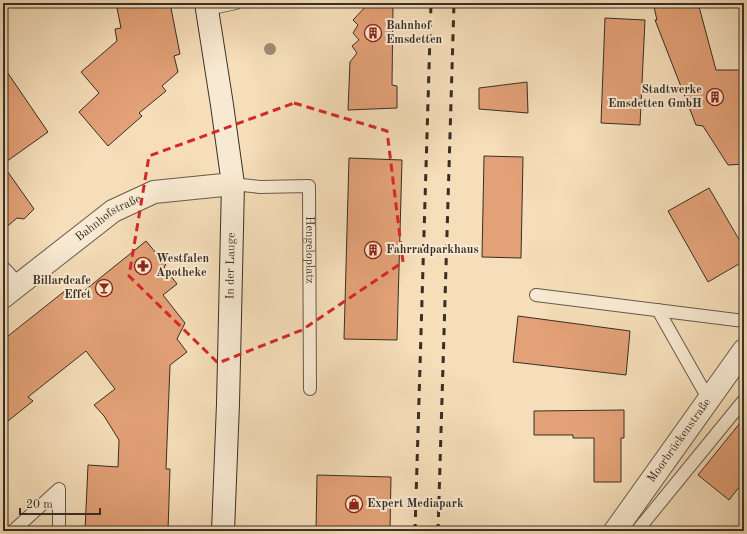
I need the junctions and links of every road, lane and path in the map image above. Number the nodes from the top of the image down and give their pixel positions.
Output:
1 (236, 3) edge
2 (206, 6) edge
3 (233, 184) junction
4 (3, 267) edge
5 (11, 290) edge
6 (536, 296) dead end
7 (658, 310) junction
8 (744, 321) edge
9 (744, 350) edge
10 (310, 390) dead end
11 (709, 400) junction
12 (744, 400) edge
13 (13, 531) edge
14 (60, 531) edge
15 (223, 531) edge
16 (615, 531) edge
17 (637, 531) edge

1 - 2 lane
2 - 3 street, In der Lauge
3 - 5 street, Bahnhofstraße
3 - 10 lane, Hengeloplatz
3 - 15 street, In der Lauge
4 - 5 lane
6 - 7 lane
7 - 8 lane
7 - 11 lane
9 - 11 street, Moorbrückenstraße
11 - 16 street, Moorbrückenstraße
12 - 17 lane
13 - 14 lane

